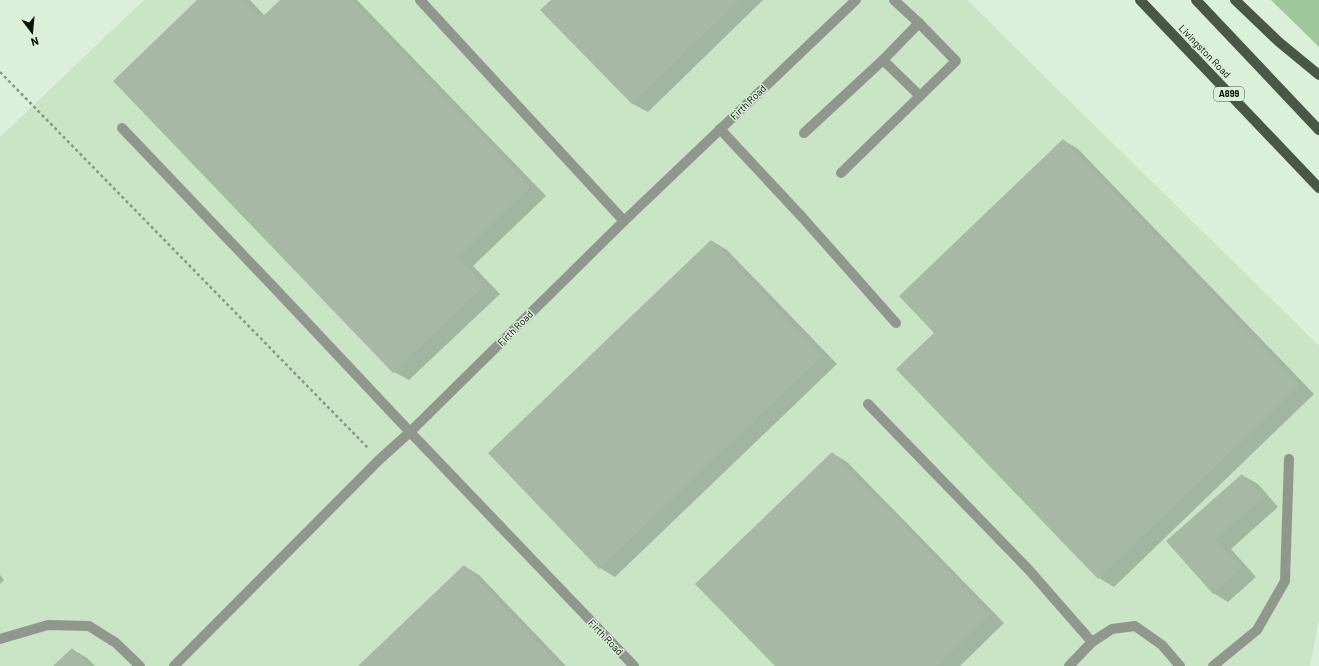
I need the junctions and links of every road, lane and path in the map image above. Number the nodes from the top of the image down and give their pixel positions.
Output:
1 (420, 0) edge
2 (856, 0) edge
3 (894, 0) edge
4 (1140, 0) edge
5 (1196, 0) edge
6 (1235, 0) edge
7 (919, 23) junction
8 (883, 60) junction
9 (0, 72) edge
10 (1319, 75) edge
11 (920, 96) junction
12 (122, 128) dead end
13 (720, 129) junction
14 (1319, 130) edge
15 (804, 133) dead end
16 (841, 173) dead end
17 (1319, 188) edge
18 (624, 221) junction
19 (896, 323) dead end
20 (868, 404) dead end
21 (410, 432) junction
22 (1289, 459) dead end
23 (379, 460) junction
24 (0, 638) edge
25 (1092, 642) junction
26 (140, 666) edge
27 (174, 666) edge
28 (634, 666) edge
29 (1069, 666) edge
30 (1180, 666) edge
31 (1213, 666) edge

1 - 18 street
2 - 13 street, Firth Road
3 - 7 street
4 - 17 main road, Livingston Road / A899
5 - 14 main road
6 - 10 main road
7 - 8 street
7 - 11 street
8 - 11 street
8 - 15 street
9 - 23 path
11 - 16 street
12 - 21 street
13 - 18 street, Firth Road
13 - 19 street
18 - 21 street, Firth Road
20 - 25 street
21 - 23 street
21 - 28 street, Firth Road
22 - 31 street
23 - 27 street
24 - 26 street
25 - 29 street
25 - 30 street

